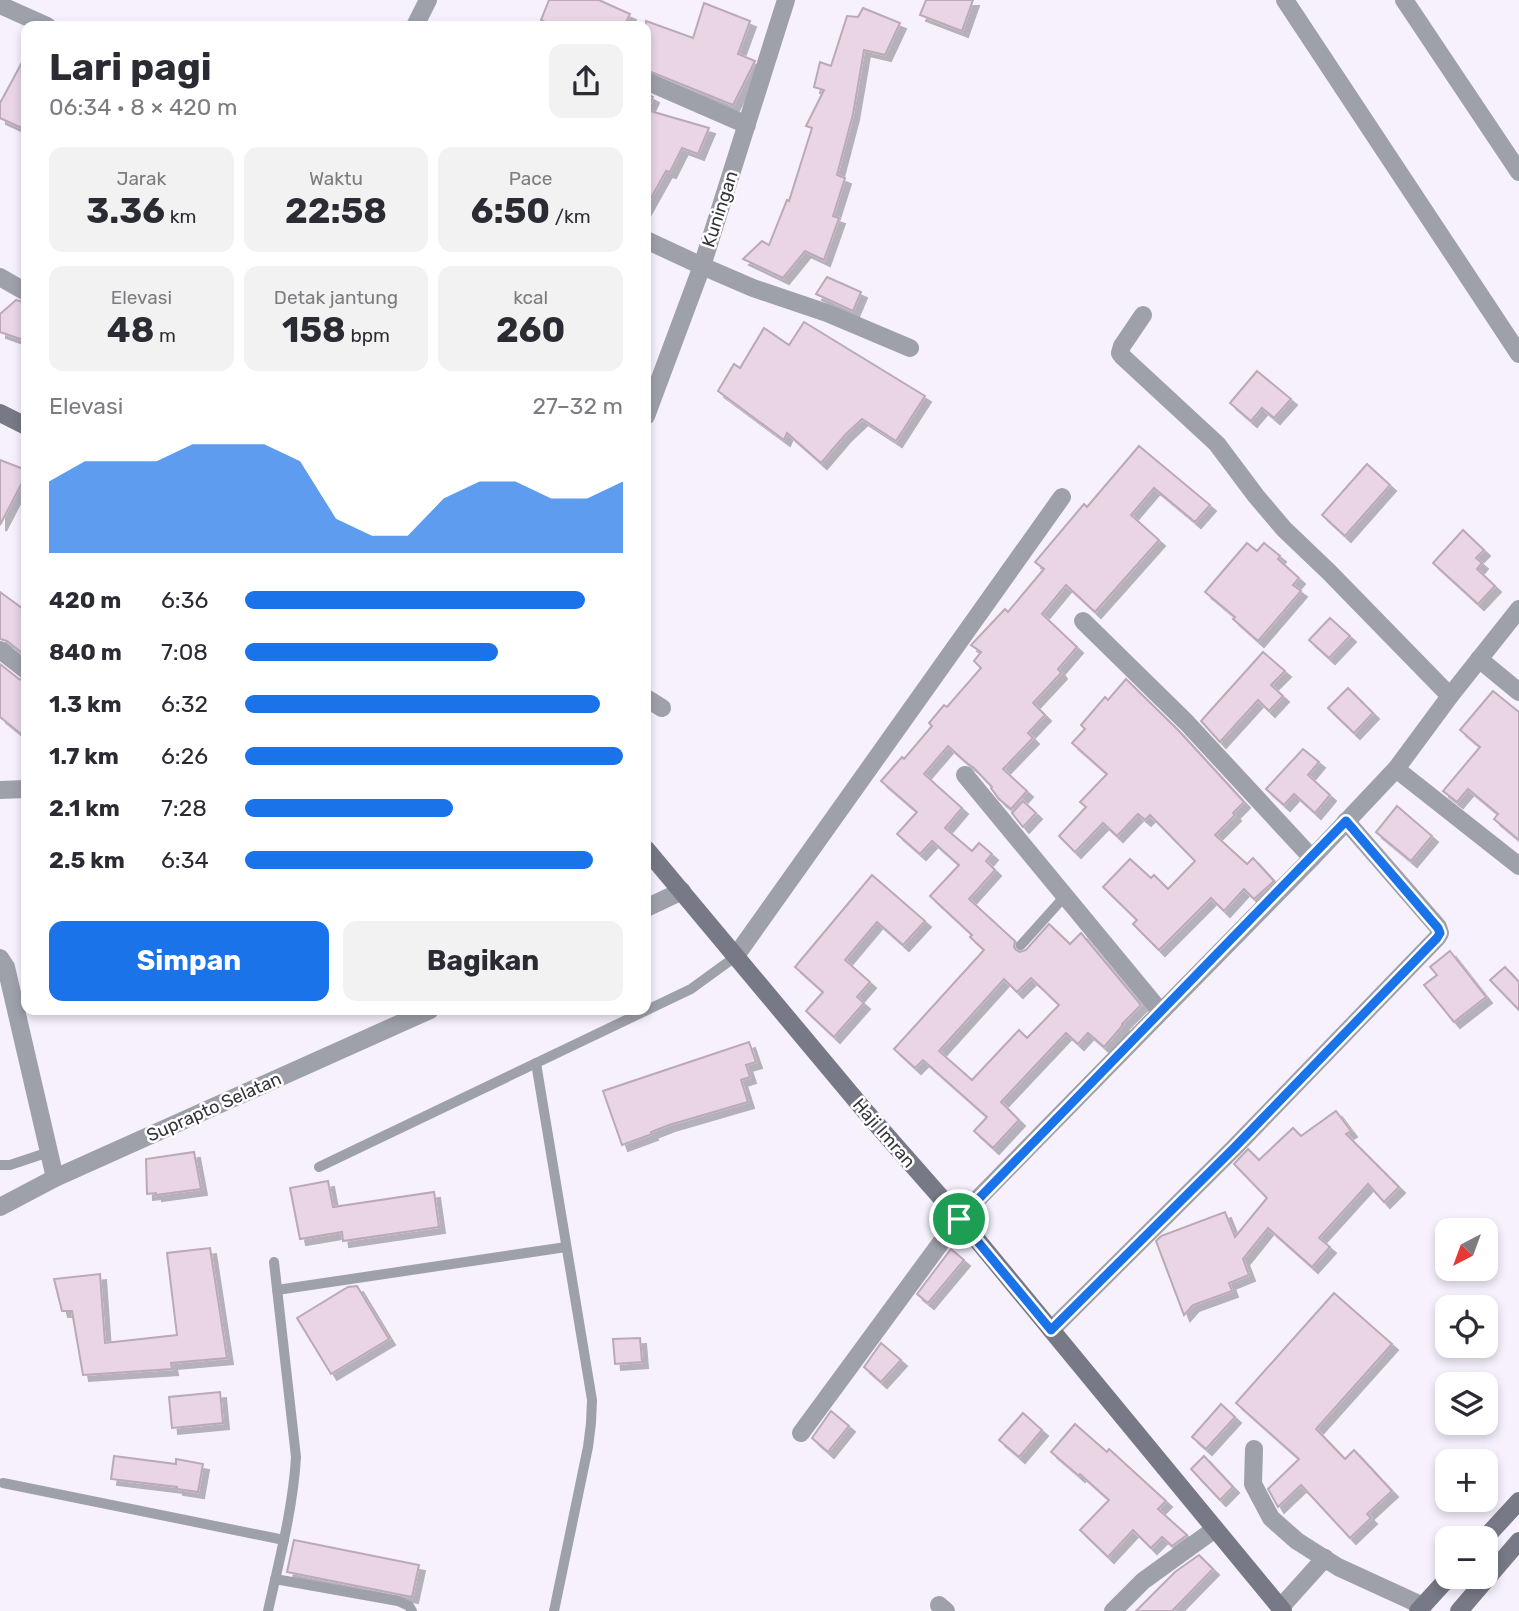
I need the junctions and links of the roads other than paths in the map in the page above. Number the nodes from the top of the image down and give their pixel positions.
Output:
1 (429, 0) edge
2 (786, 0) edge
3 (1285, 0) edge
4 (1404, 0) edge
5 (0, 5) edge
6 (36, 21) edge
7 (418, 21) edge
8 (651, 83) edge
9 (747, 125) junction
10 (1519, 172) edge
11 (651, 242) edge
12 (702, 266) junction
13 (0, 277) edge
14 (21, 289) edge
15 (1143, 315) dead end
16 (910, 348) dead end
17 (1519, 354) edge
18 (651, 403) edge
19 (0, 413) edge
20 (21, 424) edge
21 (1062, 496) dead end
22 (1519, 609) edge
23 (1083, 621) dead end
24 (0, 650) edge
25 (1479, 659) junction
26 (21, 666) edge
27 (1519, 692) edge
28 (1450, 696) junction
29 (651, 701) edge
30 (662, 708) dead end
31 (1395, 769) junction
32 (965, 775) dead end
33 (21, 789) edge
34 (0, 790) edge
35 (1346, 821) junction
36 (651, 855) edge
37 (1312, 858) junction
38 (1519, 866) edge
39 (682, 891) junction
40 (1065, 896) junction
41 (651, 906) edge
42 (1021, 945) dead end
43 (735, 957) junction
44 (0, 958) edge
45 (651, 1008) edge
46 (1160, 1012) junction
47 (419, 1015) edge
48 (637, 1015) edge
49 (536, 1063) junction
50 (49, 1152) junction
51 (0, 1165) edge
52 (319, 1167) dead end
53 (55, 1178) junction
54 (0, 1207) edge
55 (959, 1219) junction
56 (566, 1247) junction
57 (274, 1262) dead end
58 (278, 1290) junction
59 (1051, 1330) junction
60 (801, 1433) dead end
61 (1254, 1449) dead end
62 (4, 1483) dead end
63 (1519, 1501) edge
64 (1496, 1526) edge
65 (1215, 1529) junction
66 (284, 1540) junction
67 (1519, 1541) edge
68 (1325, 1558) junction
69 (275, 1578) junction
70 (1438, 1589) edge
71 (1420, 1608) edge
72 (1281, 1609) edge
73 (268, 1611) edge
74 (412, 1611) edge
75 (554, 1611) edge
76 (1113, 1611) edge
77 (1459, 1611) edge

1 - 7 street
2 - 9 street, Kuningan
3 - 17 street
4 - 10 street
5 - 6 street
8 - 9 street
9 - 12 street, Kuningan
11 - 12 street
12 - 16 street
12 - 18 street, Kuningan
13 - 14 street
15 - 28 street
19 - 20 street
21 - 43 street
22 - 25 street
23 - 37 street
24 - 26 street
25 - 27 street
25 - 28 street
28 - 31 street
29 - 30 street
31 - 35 street
31 - 38 street
32 - 40 street
33 - 34 street
35 - 37 street
35 - 59 street
36 - 39 street, Haji Imran
37 - 46 street
39 - 41 street
39 - 43 street, Haji Imran
40 - 42 lane
40 - 46 street
43 - 45 lane
43 - 55 street, Haji Imran
44 - 50 street
46 - 55 street
47 - 53 street, Suprapto Selatan
48 - 49 lane
49 - 52 lane
49 - 56 lane
50 - 51 lane
50 - 53 street
53 - 54 street, Suprapto Selatan
55 - 59 street, Haji Imran
55 - 60 street
56 - 58 lane
56 - 75 lane
57 - 58 lane
58 - 66 lane
59 - 65 street, Haji Imran
61 - 68 street
62 - 66 lane
63 - 64 street
65 - 72 street, Haji Imran
65 - 76 street
66 - 69 lane
67 - 77 street
68 - 71 street
68 - 72 street
69 - 73 lane
69 - 74 lane
70 - 71 street

